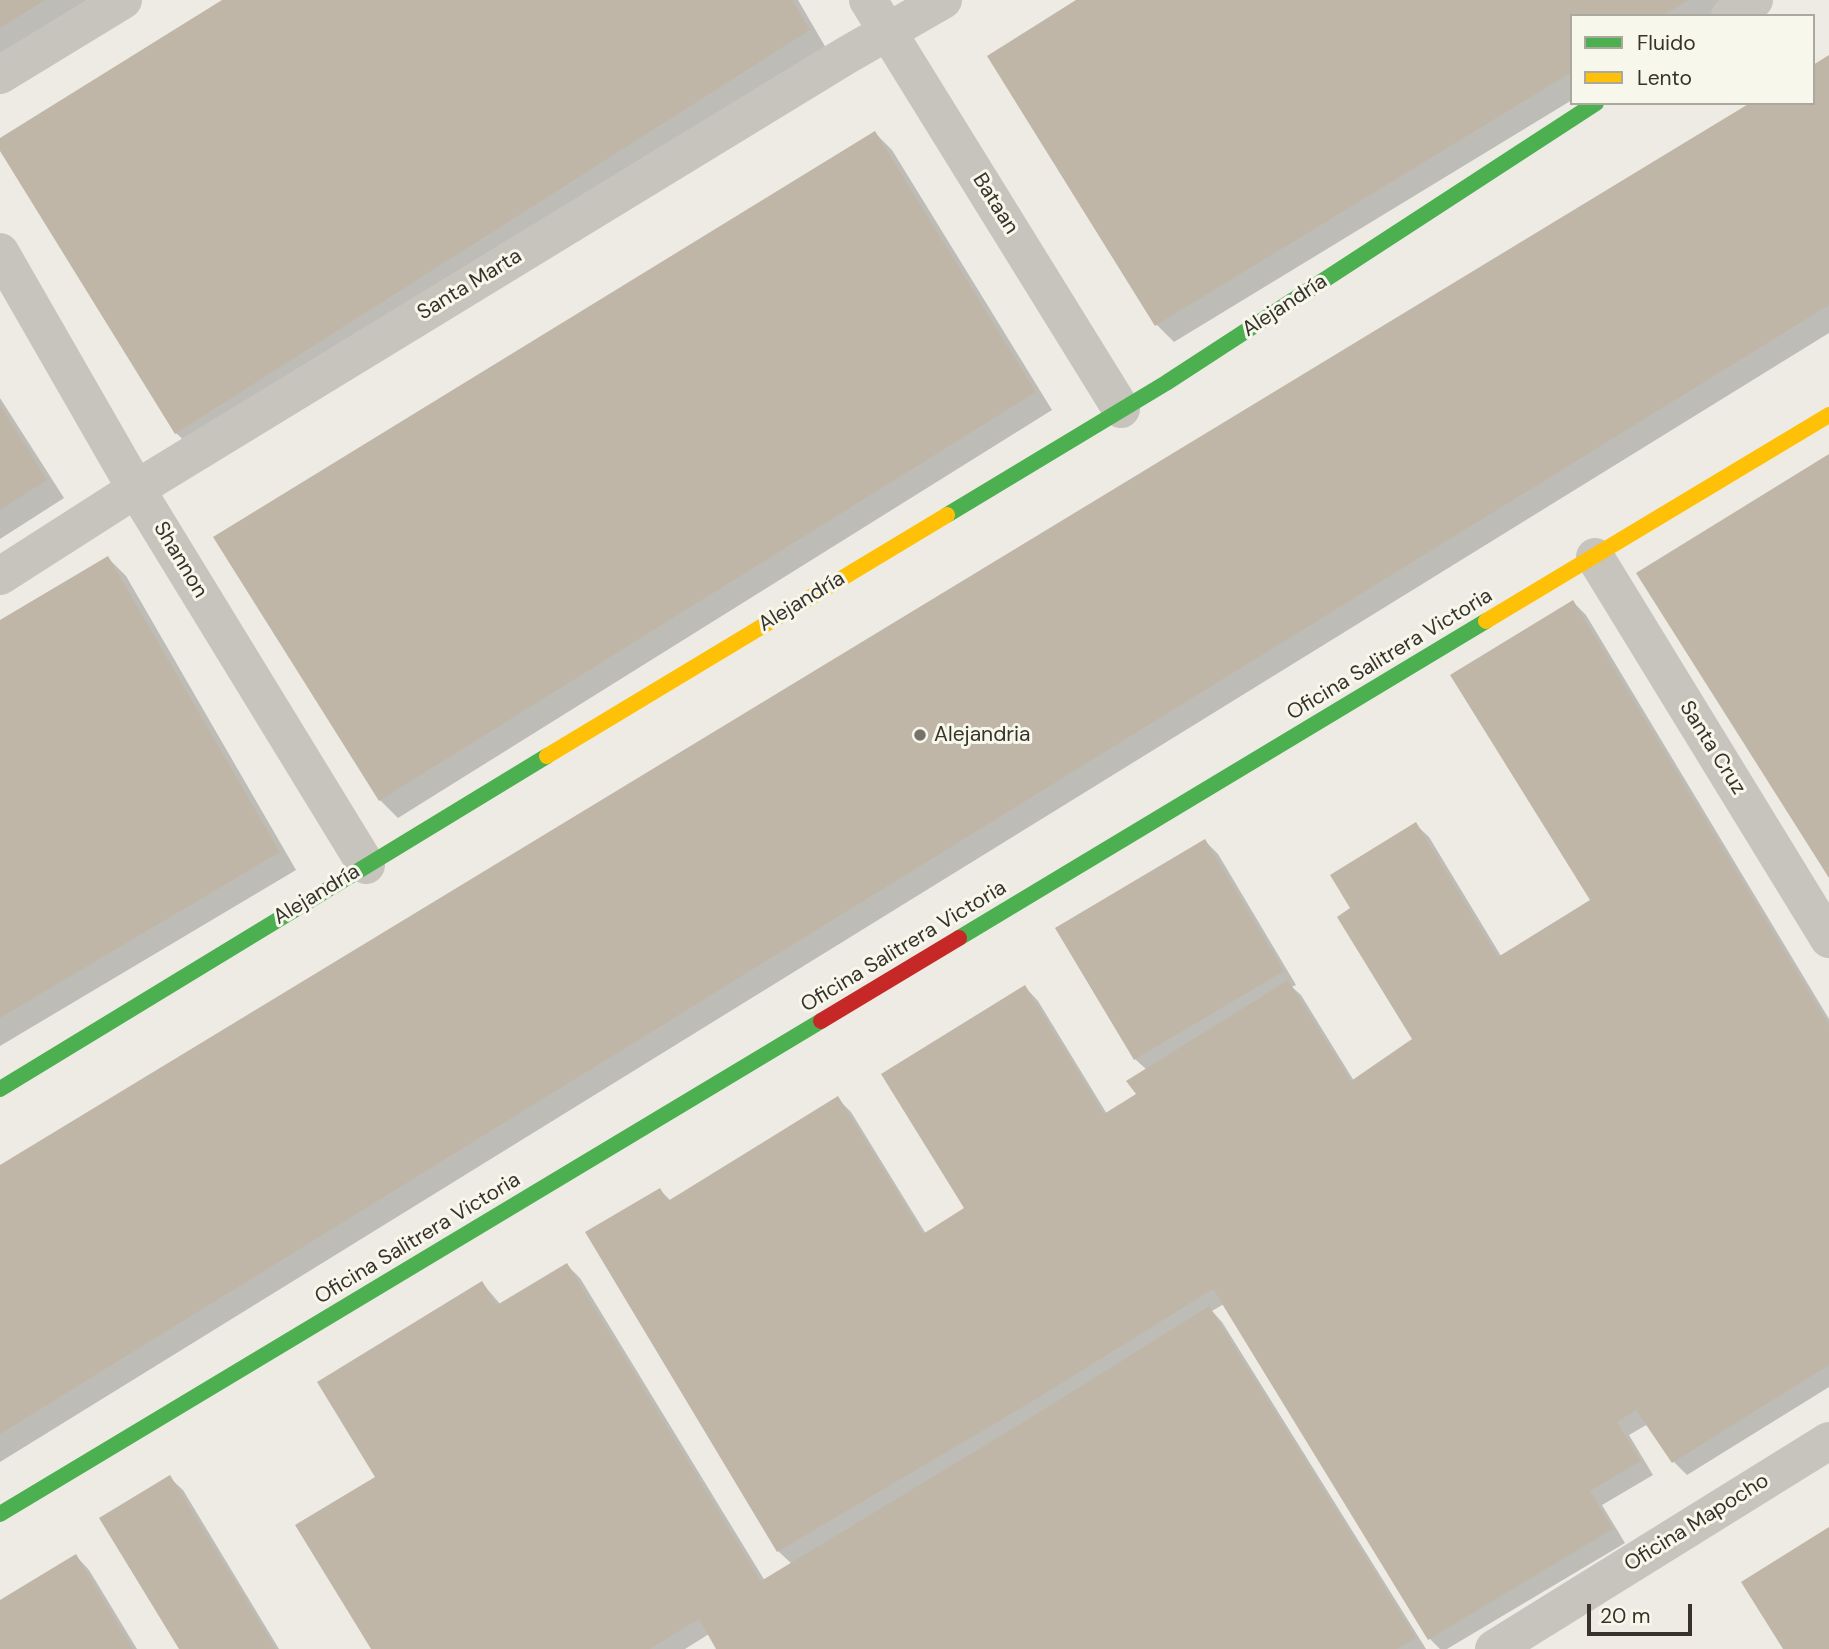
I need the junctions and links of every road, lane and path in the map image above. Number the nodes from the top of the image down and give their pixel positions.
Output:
1 (123, 0) edge
2 (868, 0) edge
3 (943, 0) edge
4 (1754, 0) edge
5 (1733, 14) edge
6 (889, 32) junction
7 (0, 75) edge
8 (1593, 105) edge
9 (0, 252) edge
10 (1121, 410) junction
11 (1829, 415) edge
12 (136, 489) junction
13 (1595, 557) junction
14 (0, 576) edge
15 (366, 865) junction
16 (1829, 939) edge
17 (0, 1089) edge
18 (1829, 1441) edge
19 (0, 1514) edge
20 (1493, 1649) edge

1 - 7 street
2 - 6 street, Bataan
3 - 6 street, Santa Marta
4 - 5 street
6 - 10 street, Bataan
6 - 12 street, Santa Marta
8 - 10 street, Alejandría
9 - 12 street, Shannon
10 - 15 street, Alejandría
11 - 13 street, Oficina Salitrera Victoria
12 - 14 street, Santa Marta
12 - 15 street, Shannon
13 - 16 street, Santa Cruz
13 - 19 street, Oficina Salitrera Victoria
15 - 17 street, Alejandría
18 - 20 street, Oficina Mapocho

